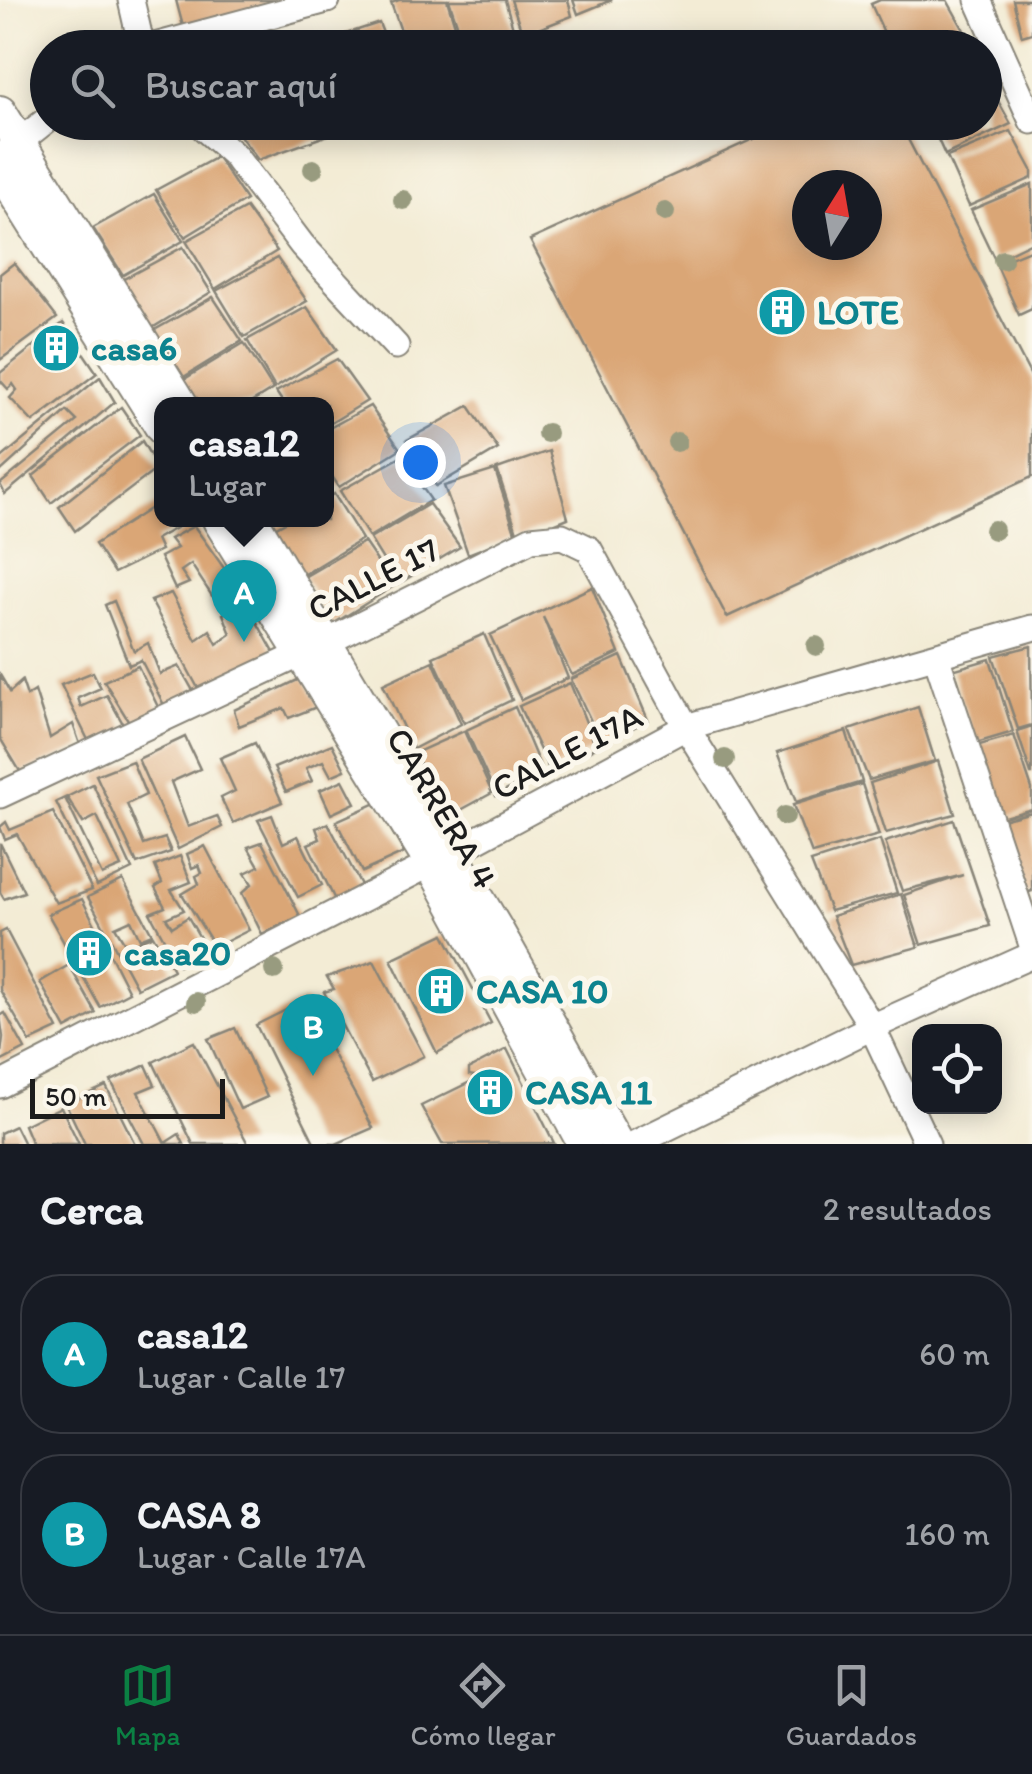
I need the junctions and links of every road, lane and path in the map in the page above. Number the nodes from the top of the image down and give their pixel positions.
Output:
1 (131, 0) edge
2 (327, 0) edge
3 (978, 0) edge
4 (139, 30) edge
5 (213, 30) edge
6 (991, 30) edge
7 (1002, 54) edge
8 (0, 112) edge
9 (1032, 121) edge
10 (30, 133) edge
11 (217, 140) edge
12 (10, 149) edge
13 (0, 170) edge
14 (396, 346) dead end
15 (176, 397) edge
16 (154, 415) edge
17 (223, 527) edge
18 (255, 527) edge
19 (1032, 628) edge
20 (314, 648) junction
21 (936, 656) junction
22 (686, 728) junction
23 (0, 795) edge
24 (441, 858) junction
25 (1032, 945) edge
26 (1032, 955) edge
27 (872, 1027) junction
28 (0, 1084) edge
29 (584, 1144) edge
30 (617, 1144) edge
31 (634, 1144) edge
32 (927, 1144) edge

1 - 4 street
2 - 5 street
3 - 6 street
7 - 9 street
8 - 12 main road
10 - 12 street
11 - 14 street
12 - 15 main road
13 - 16 main road
17 - 20 main road, CARRERA 4
18 - 20 main road, CARRERA 4
19 - 21 street, CALLE 17A
20 - 22 street, CALLE 17
20 - 23 street, CALLE 17
20 - 24 main road, CARRERA 4
21 - 22 street, CALLE 17A
21 - 25 street
22 - 24 street, CALLE 17A
22 - 27 street
24 - 28 street, CALLE 17A
24 - 29 main road, CARRERA 4
24 - 30 main road, CARRERA 4
26 - 27 street
27 - 31 street
27 - 32 street

